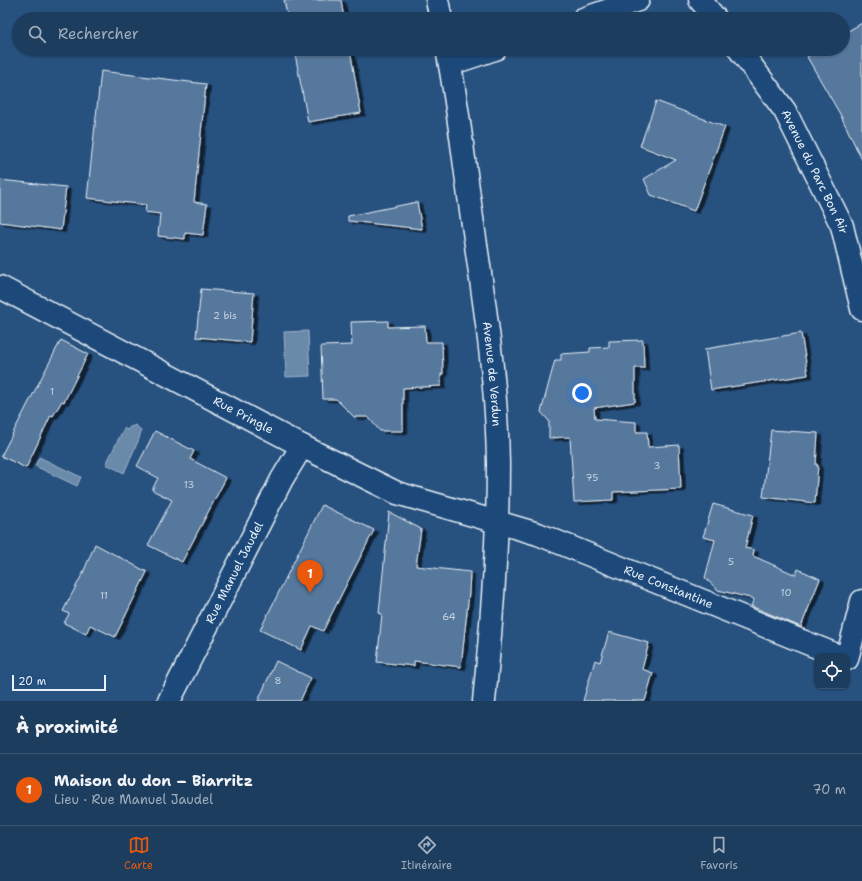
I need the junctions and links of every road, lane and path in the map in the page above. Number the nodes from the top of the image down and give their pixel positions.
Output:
1 (437, 0) edge
2 (638, 0) edge
3 (700, 0) edge
4 (440, 12) edge
5 (603, 12) edge
6 (710, 12) edge
7 (744, 56) edge
8 (449, 57) edge
9 (0, 287) edge
10 (862, 309) edge
11 (302, 446) junction
12 (497, 522) junction
13 (862, 601) edge
14 (832, 653) edge
15 (849, 653) edge
16 (850, 660) edge
17 (862, 666) edge
18 (169, 701) edge
19 (484, 701) edge

1 - 4 street
2 - 5 street
3 - 6 street
7 - 10 street, Avenue du Parc Bon Air
8 - 12 street, Avenue de Verdun
9 - 11 street, Rue Pringle
11 - 12 street, Rue Pringle
11 - 18 street, Rue Manuel Jaudel
12 - 14 street, Rue Constantine
12 - 19 street, Avenue de Verdun
13 - 15 street
16 - 17 street

